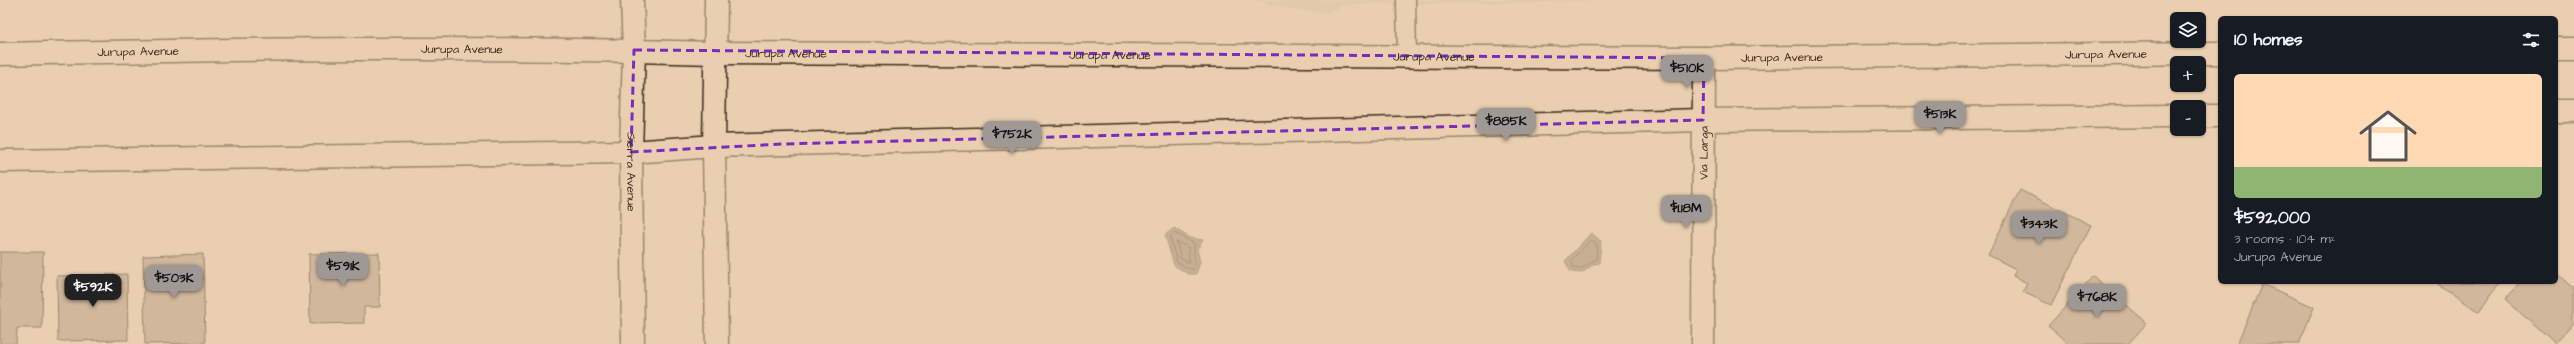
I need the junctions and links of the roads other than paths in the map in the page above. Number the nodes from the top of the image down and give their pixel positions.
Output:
1 (632, 0) edge
2 (716, 0) edge
3 (1406, 0) edge
4 (2558, 48) edge
5 (2574, 48) edge
6 (634, 50) junction
7 (716, 53) junction
8 (2218, 53) edge
9 (0, 54) edge
10 (1407, 58) junction
11 (1704, 58) junction
12 (2558, 112) edge
13 (2574, 112) edge
14 (2170, 116) edge
15 (2206, 116) edge
16 (2218, 116) edge
17 (1703, 120) junction
18 (714, 146) junction
19 (631, 152) junction
20 (0, 161) edge
21 (633, 344) edge
22 (717, 344) edge
23 (1704, 344) edge

1 - 6 main road, Sierra Avenue
2 - 7 main road
3 - 10 lane
4 - 5 main road
6 - 7 main road, Jurupa Avenue
6 - 9 main road, Jurupa Avenue
6 - 19 main road, Sierra Avenue
7 - 10 main road, Jurupa Avenue
7 - 18 main road
8 - 11 main road, Jurupa Avenue
10 - 11 main road, Jurupa Avenue
11 - 17 main road, Via Larga
12 - 13 main road
14 - 17 main road
15 - 16 main road
17 - 18 main road
17 - 23 main road, Via Larga
18 - 19 main road
18 - 22 main road
19 - 20 main road
19 - 21 main road, Sierra Avenue

